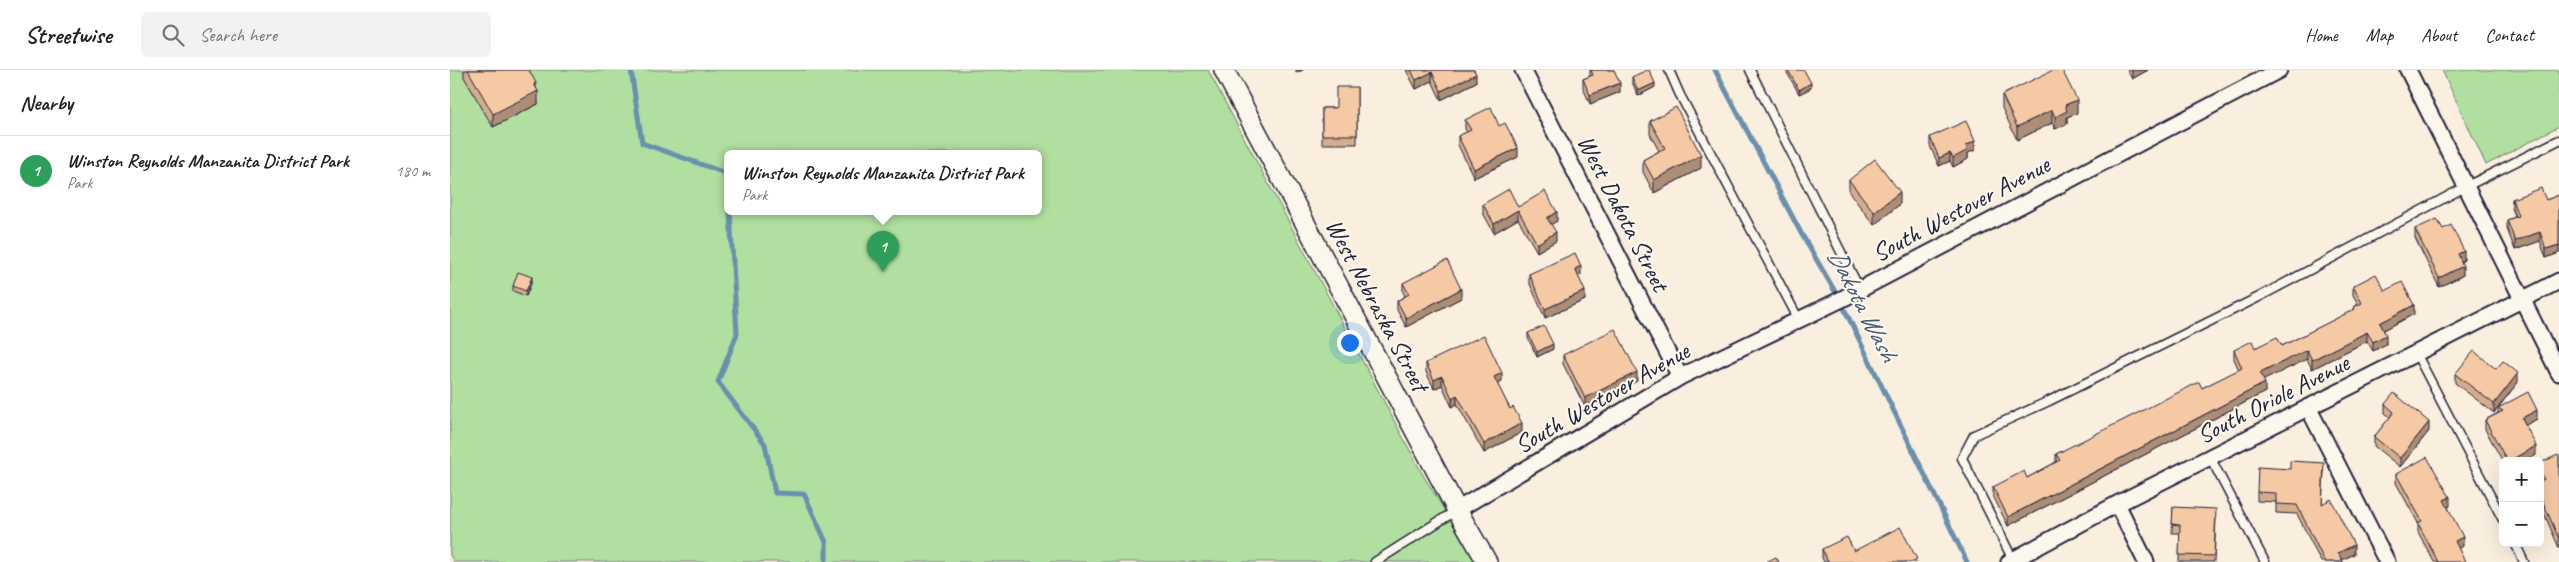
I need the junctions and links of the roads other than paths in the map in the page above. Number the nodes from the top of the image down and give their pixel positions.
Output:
1 (1224, 70) edge
2 (1523, 70) edge
3 (1669, 70) edge
4 (1750, 70) edge
5 (2278, 70) edge
6 (2408, 70) edge
7 (2559, 140) edge
8 (2467, 186) junction
9 (2559, 281) edge
10 (1860, 290) junction
11 (2524, 300) junction
12 (1799, 320) junction
13 (2416, 353) junction
14 (2559, 373) edge
15 (1680, 377) junction
16 (2308, 407) junction
17 (2210, 457) junction
18 (2117, 504) junction
19 (1457, 510) junction
20 (2499, 512) edge
21 (2517, 547) edge
22 (2012, 561) edge
23 (1375, 562) edge
24 (1487, 562) edge
25 (2146, 562) edge
26 (2265, 562) edge
27 (2387, 562) edge
28 (2524, 562) edge

1 - 19 street, West Nebraska Street
2 - 15 street, West Dakota Street
3 - 12 lane
4 - 10 lane
5 - 10 street, South Westover Avenue
6 - 8 street
7 - 8 lane
8 - 11 street
8 - 22 lane
9 - 11 street, South Oriole Avenue
10 - 12 street, South Westover Avenue
11 - 13 street, South Oriole Avenue
11 - 14 street
12 - 15 street, South Westover Avenue
13 - 16 street, South Oriole Avenue
13 - 20 lane
15 - 19 street, South Westover Avenue
16 - 17 street, South Oriole Avenue
16 - 27 street
17 - 18 street, South Oriole Avenue
17 - 26 lane
18 - 22 street, South Oriole Avenue
18 - 25 street
19 - 23 lane
19 - 24 street, West Nebraska Street
21 - 28 lane

